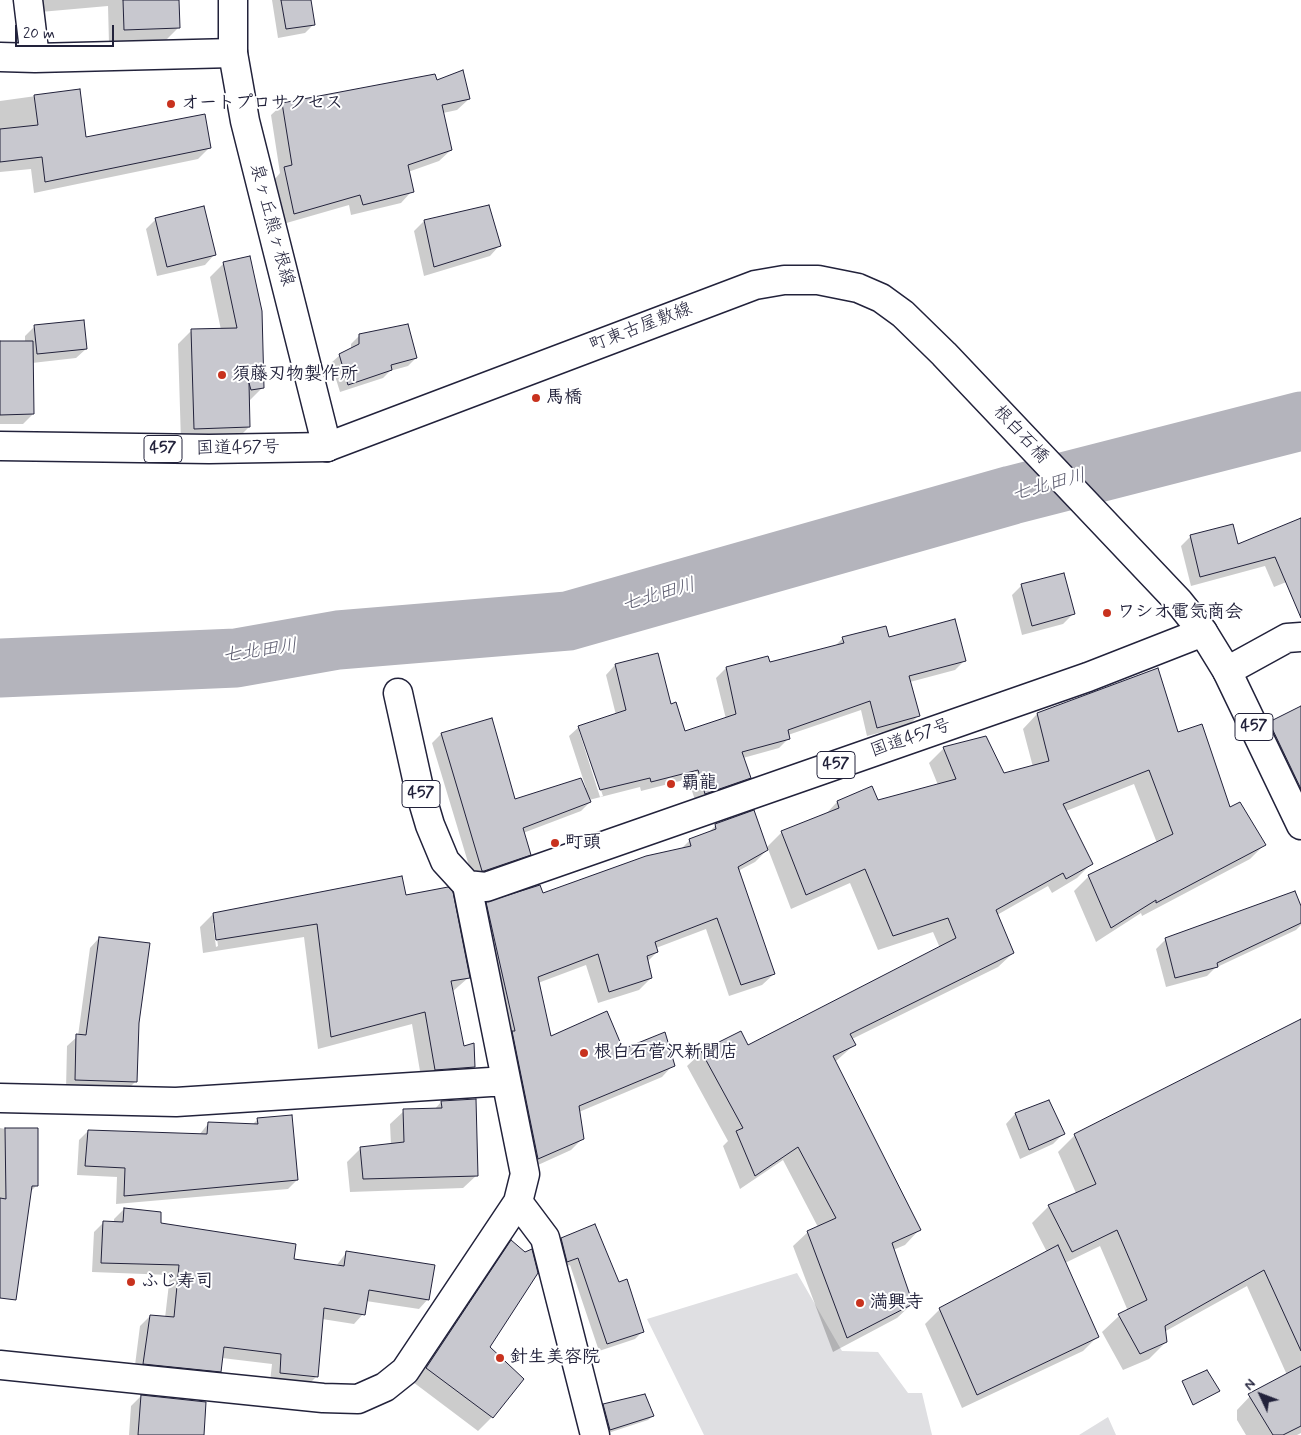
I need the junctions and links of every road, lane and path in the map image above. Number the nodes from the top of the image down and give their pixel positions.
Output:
1 (28, 0) edge
2 (233, 0) edge
3 (233, 54) junction
4 (0, 57) edge
5 (35, 58) junction
6 (944, 354) joint
7 (0, 446) edge
8 (327, 447) junction
9 (1203, 632) junction
10 (1301, 637) edge
11 (1228, 671) junction
12 (398, 692) dead end
13 (1301, 824) edge
14 (467, 885) junction
15 (506, 1081) junction
16 (0, 1098) edge
17 (518, 1202) junction
18 (0, 1365) edge
19 (595, 1435) edge

1 - 5 main road
2 - 3 main road, 泉ヶ丘熊ヶ根線
3 - 5 main road
3 - 8 main road, 泉ヶ丘熊ヶ根線
4 - 5 main road
6 - 8 main road, 町東古屋敷線
6 - 9 main road, 根白石橋
7 - 8 main road, 国道457号 / 457
9 - 11 main road, 457
9 - 14 main road, 国道457号 / 457
10 - 11 main road
11 - 13 main road, 457
12 - 14 main road, 457
14 - 15 main road
15 - 16 main road
15 - 17 main road
17 - 18 main road
17 - 19 main road

